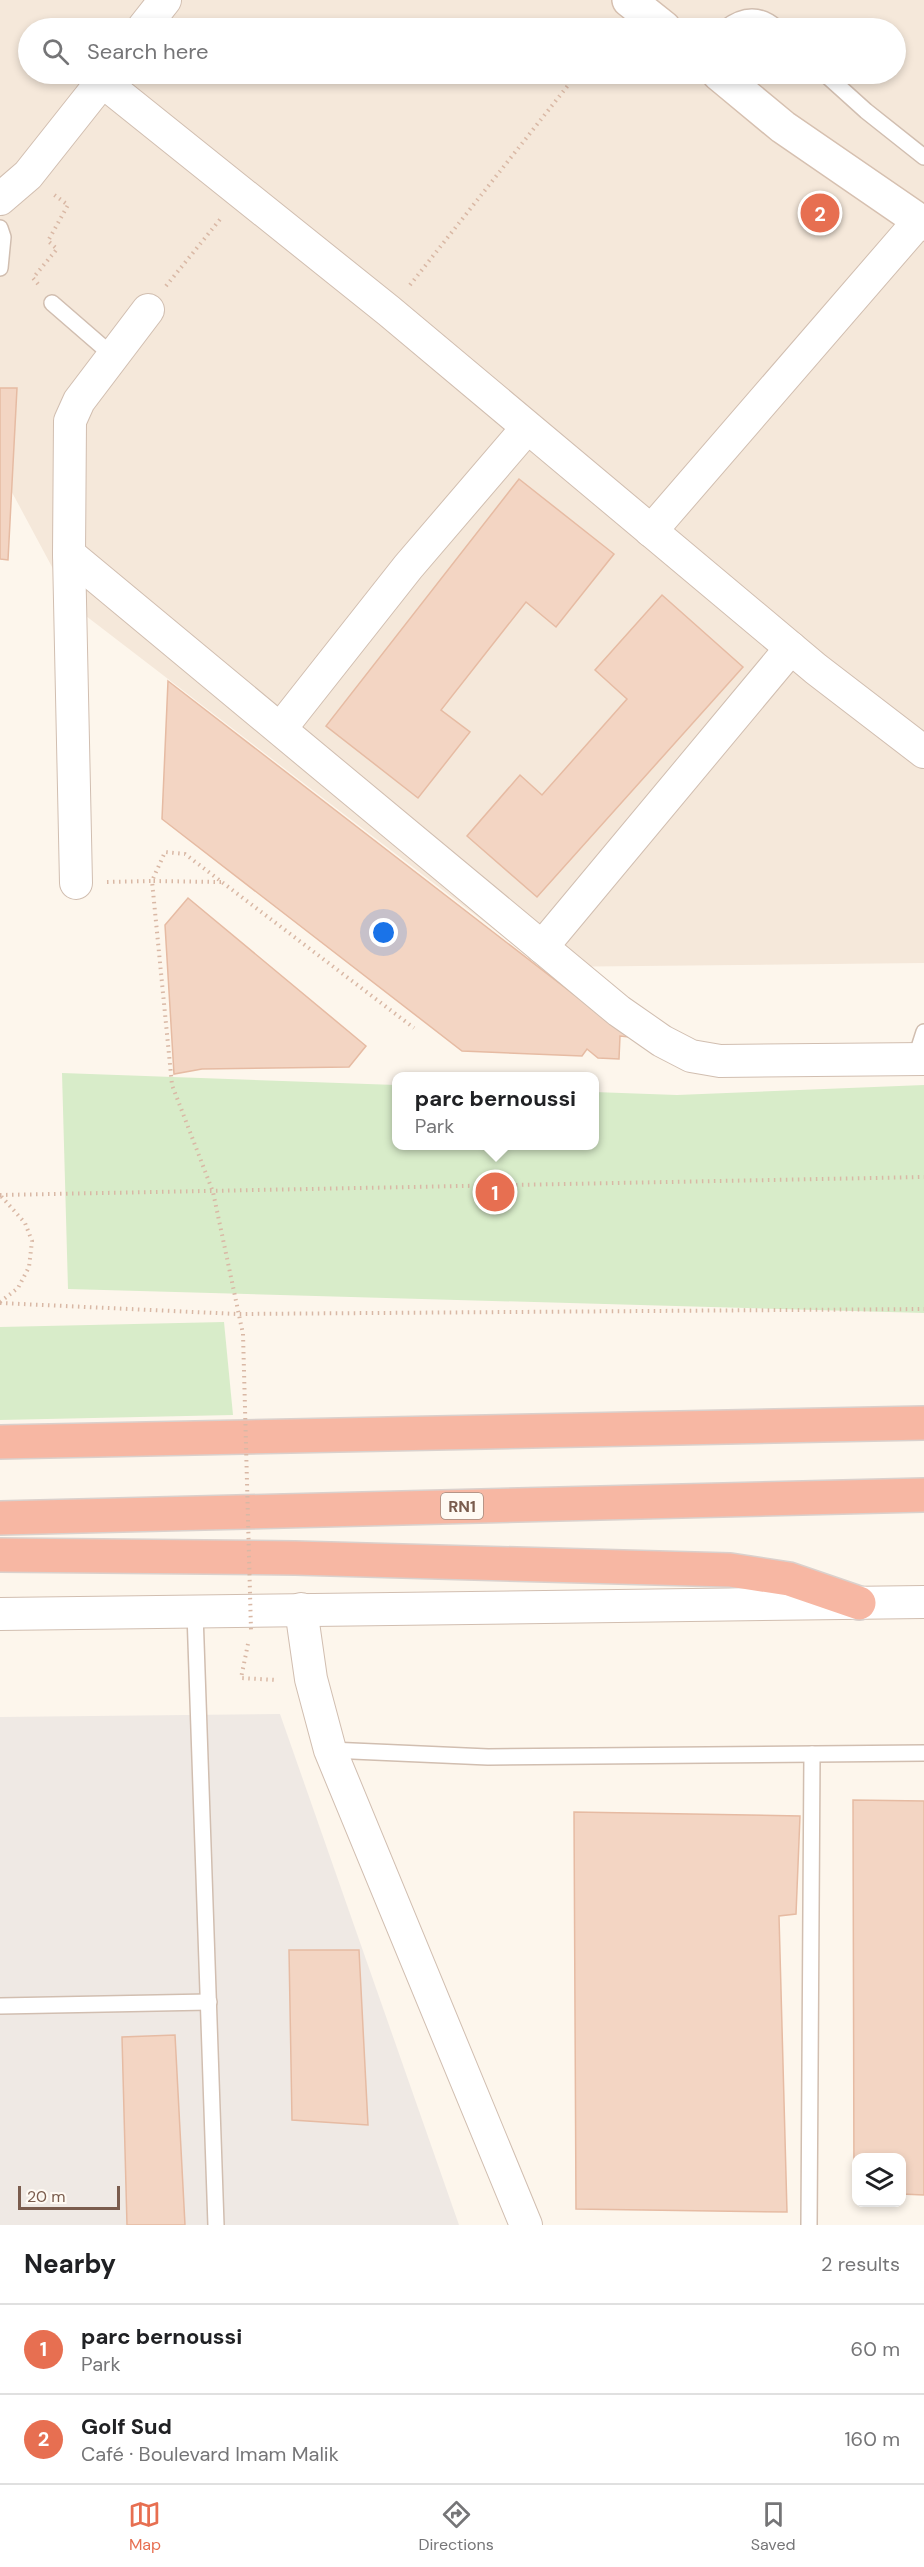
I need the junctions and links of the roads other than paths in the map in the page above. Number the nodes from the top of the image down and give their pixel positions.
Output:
1 (165, 0) edge
2 (629, 0) edge
3 (151, 18) edge
4 (652, 18) edge
5 (741, 18) edge
6 (760, 18) edge
7 (100, 84) edge
8 (113, 84) edge
9 (731, 84) edge
10 (836, 84) edge
11 (924, 157) edge
12 (0, 199) edge
13 (922, 222) edge
14 (0, 228) edge
15 (0, 268) edge
16 (52, 303) road end
17 (148, 310) road end
18 (112, 355) junction
19 (527, 428) junction
20 (651, 531) junction
21 (69, 554) junction
22 (791, 648) junction
23 (281, 728) junction
24 (924, 752) edge
25 (76, 883) road end
26 (542, 947) junction
27 (921, 1050) edge
28 (924, 1423) edge
29 (0, 1442) edge
30 (924, 1495) edge
31 (0, 1518) edge
32 (0, 1555) edge
33 (924, 1602) edge
34 (859, 1603) junction
35 (301, 1609) junction
36 (195, 1613) junction
37 (0, 1614) edge
38 (330, 1750) junction
39 (924, 1753) edge
40 (812, 1754) junction
41 (210, 2002) junction
42 (0, 2006) edge
43 (216, 2225) edge
44 (526, 2225) edge
45 (809, 2225) edge

1 - 3 street
2 - 4 street
5 - 6 lane
7 - 12 street
8 - 19 street
9 - 13 street
10 - 11 lane
13 - 20 street
14 - 15 lane
16 - 18 lane
17 - 18 street
18 - 21 street
19 - 20 street
19 - 23 street
20 - 22 street
21 - 23 street
21 - 25 street
22 - 24 street
22 - 26 street
23 - 26 street
26 - 27 street
28 - 29 highway
30 - 31 highway, RN1
32 - 34 highway
33 - 34 street
34 - 35 street
35 - 36 street
35 - 38 street
36 - 37 street
36 - 41 lane
38 - 40 lane
38 - 44 street
39 - 40 lane
40 - 45 lane
41 - 42 lane
41 - 43 lane

